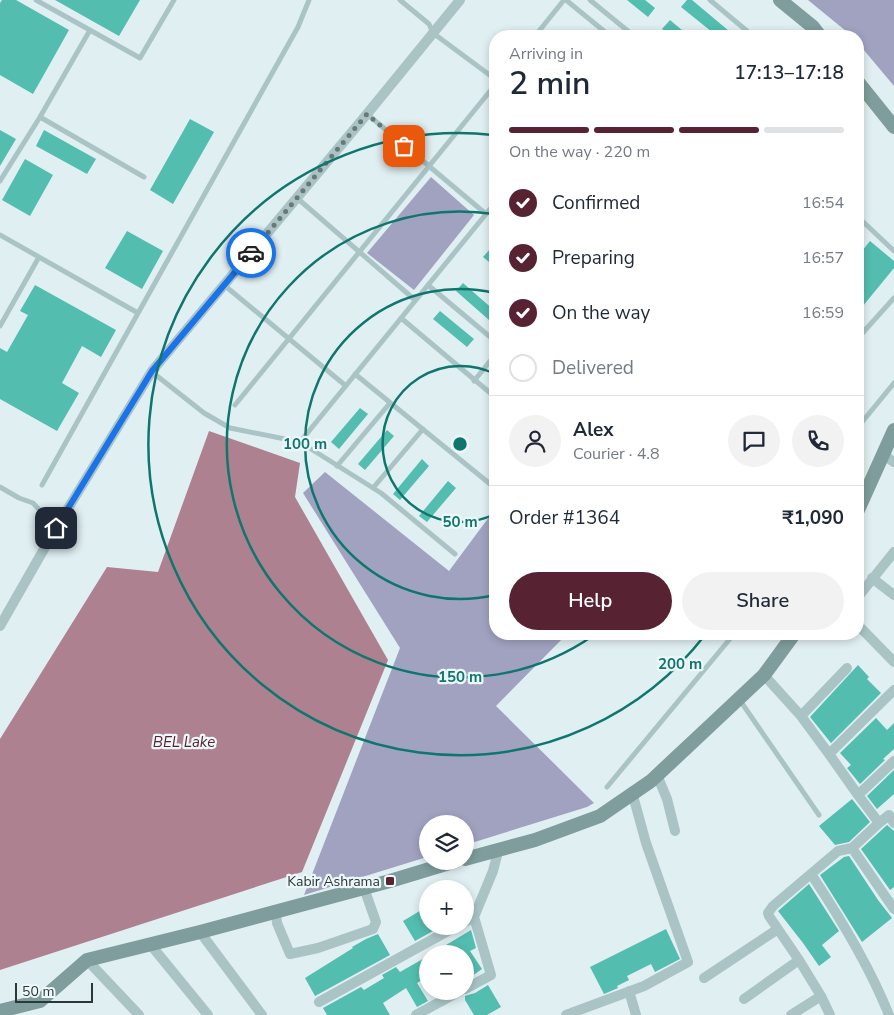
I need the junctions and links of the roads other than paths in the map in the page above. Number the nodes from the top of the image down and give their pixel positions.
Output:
1 (36, 0) edge
2 (174, 0) edge
3 (309, 0) edge
4 (400, 0) edge
5 (460, 0) edge
6 (565, 0) edge
7 (590, 0) edge
8 (710, 0) edge
9 (780, 0) edge
10 (90, 30) junction
11 (539, 30) edge
12 (602, 30) edge
13 (625, 30) edge
14 (747, 30) edge
15 (814, 30) edge
16 (432, 33) junction
17 (489, 75) edge
18 (864, 90) edge
19 (489, 92) edge
20 (367, 114) junction
21 (40, 117) junction
22 (894, 127) edge
23 (429, 166) junction
24 (144, 177) dead end
25 (0, 181) edge
26 (297, 198) junction
27 (489, 210) edge
28 (486, 214) junction
29 (864, 225) edge
30 (0, 235) edge
31 (894, 251) edge
32 (358, 253) junction
33 (40, 257) junction
34 (224, 285) junction
35 (428, 285) junction
36 (894, 298) edge
37 (415, 300) junction
38 (138, 313) junction
39 (400, 318) junction
40 (0, 326) edge
41 (864, 331) edge
42 (489, 336) edge
43 (288, 338) junction
44 (489, 362) edge
45 (152, 371) junction
46 (355, 374) junction
47 (474, 381) junction
48 (894, 383) edge
49 (346, 386) junction
50 (489, 392) edge
51 (390, 403) junction
52 (235, 404) dead end
53 (864, 420) edge
54 (423, 429) junction
55 (894, 430) edge
56 (300, 442) junction
57 (882, 454) junction
58 (894, 462) edge
59 (337, 466) junction
60 (489, 483) edge
61 (42, 485) dead end
62 (0, 487) edge
63 (373, 488) junction
64 (864, 496) edge
65 (56, 528) junction
66 (894, 552) edge
67 (455, 554) dead end
68 (872, 578) junction
69 (864, 589) edge
70 (894, 595) edge
71 (0, 626) edge
72 (864, 630) edge
73 (729, 640) edge
74 (790, 640) edge
75 (894, 662) edge
76 (847, 668) dead end
77 (764, 675) junction
78 (894, 690) edge
79 (739, 699) junction
80 (801, 716) junction
81 (829, 754) junction
82 (894, 761) edge
83 (657, 774) junction
84 (606, 788) dead end
85 (632, 792) junction
86 (858, 795) junction
87 (819, 815) dead end
88 (879, 823) junction
89 (894, 823) edge
90 (675, 831) dead end
91 (499, 848) junction
92 (852, 848) junction
93 (474, 856) edge
94 (425, 870) edge
95 (812, 874) junction
96 (364, 888) junction
97 (474, 909) edge
98 (894, 909) edge
99 (276, 911) junction
100 (778, 929) junction
101 (200, 932) junction
102 (474, 932) edge
103 (441, 935) edge
104 (150, 944) junction
105 (87, 960) junction
106 (799, 960) junction
107 (704, 978) dead end
108 (474, 984) edge
109 (629, 991) junction
110 (821, 996) junction
111 (744, 999) dead end
112 (444, 1000) edge
113 (319, 1002) dead end
114 (0, 1011) edge
115 (577, 1013) edge
116 (139, 1015) edge
117 (208, 1015) edge
118 (262, 1015) edge
119 (416, 1015) edge
120 (566, 1015) edge
121 (636, 1015) edge
122 (791, 1015) edge
123 (830, 1015) edge
124 (890, 1015) edge

1 - 10 lane
2 - 10 lane
3 - 38 lane
4 - 16 lane
5 - 16 street
6 - 11 lane
6 - 12 lane
7 - 13 lane
8 - 14 lane
9 - 15 street
10 - 21 lane
16 - 17 lane
16 - 20 street
18 - 22 street
19 - 23 lane
20 - 23 lane
20 - 26 street
21 - 24 lane
21 - 25 lane
23 - 28 lane
23 - 32 lane
26 - 32 lane
26 - 34 street
27 - 28 lane
28 - 35 lane
29 - 31 lane
30 - 33 lane
32 - 37 lane
32 - 43 lane
33 - 38 lane
33 - 40 lane
34 - 43 lane
34 - 45 street
35 - 37 lane
35 - 42 lane
36 - 41 lane
37 - 39 lane
38 - 61 lane
39 - 46 lane
39 - 47 lane
43 - 49 lane
43 - 52 lane
44 - 47 lane
45 - 56 lane
45 - 65 street
46 - 49 lane
46 - 51 lane
47 - 50 lane
48 - 53 lane
49 - 56 lane
51 - 54 lane
51 - 59 lane
54 - 60 lane
54 - 63 lane
55 - 57 street
56 - 59 lane
57 - 58 street
57 - 64 street
59 - 63 lane
62 - 65 lane
63 - 67 lane
65 - 71 street
66 - 68 street
68 - 69 street
68 - 70 street
72 - 75 street
73 - 84 lane
74 - 77 street
76 - 80 street
77 - 79 street
77 - 80 street
78 - 81 street
79 - 83 street
79 - 87 lane
80 - 81 street
81 - 86 street
82 - 86 street
83 - 85 street
83 - 90 street
85 - 91 street
85 - 109 street
86 - 88 street
88 - 89 street
88 - 92 street
91 - 93 street
91 - 97 street
92 - 95 street
92 - 98 street
94 - 96 street
95 - 100 street
95 - 124 street
96 - 99 street
96 - 99 street
99 - 101 street
100 - 106 street
100 - 107 street
101 - 104 street
101 - 118 street
102 - 108 street
103 - 113 street
104 - 105 street
104 - 117 street
105 - 114 street
105 - 116 street
106 - 110 street
106 - 111 street
109 - 115 street
109 - 121 street
110 - 122 street
110 - 123 street
112 - 119 street
115 - 120 street

